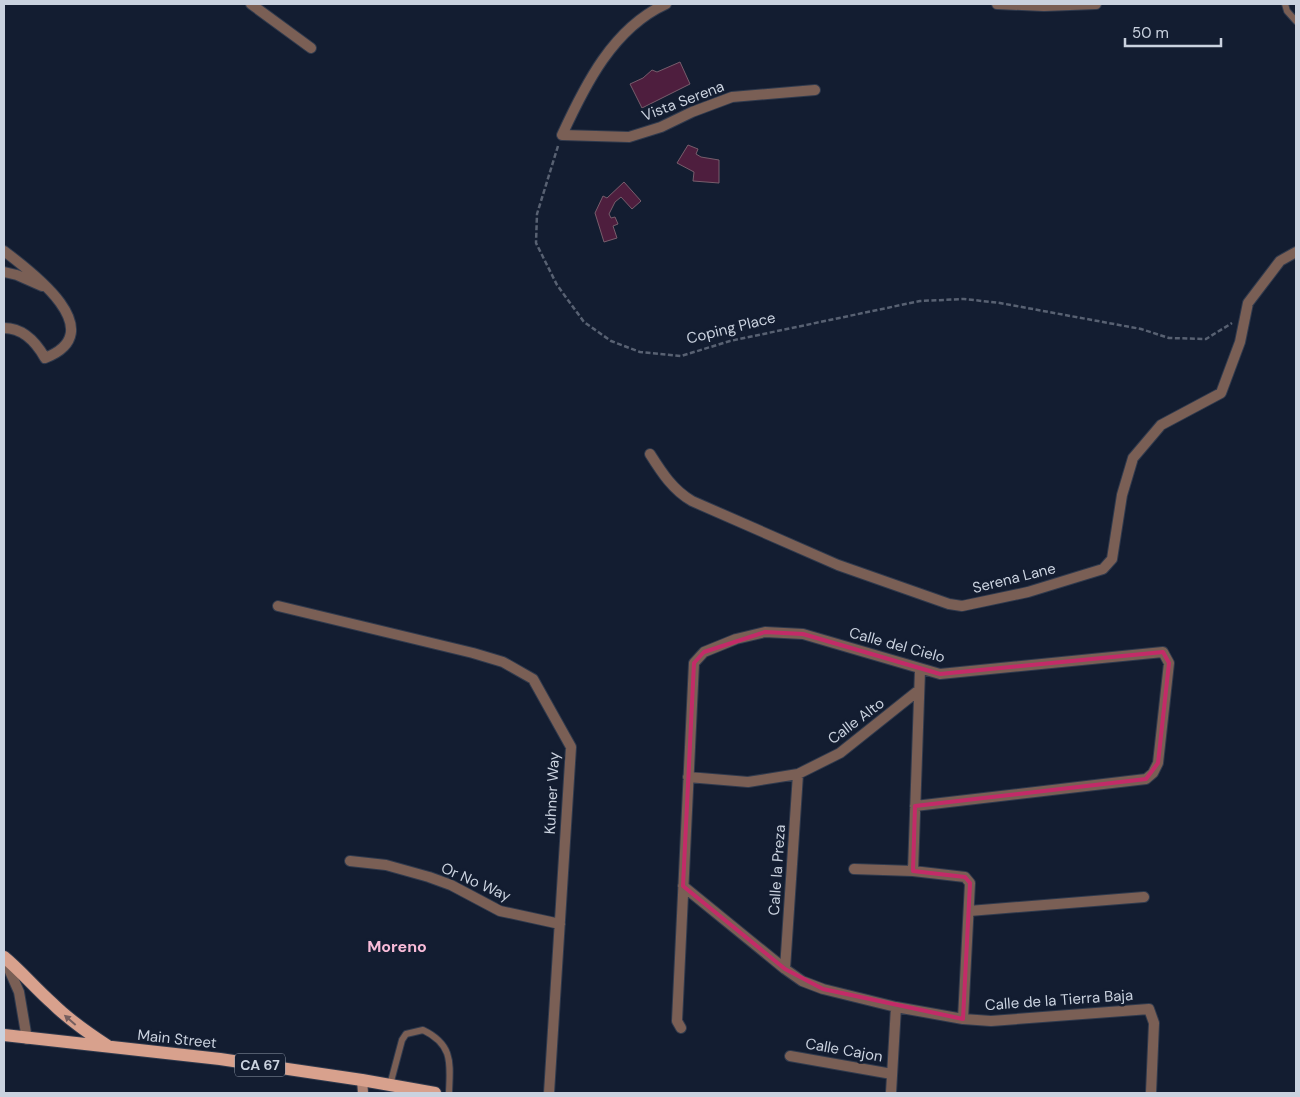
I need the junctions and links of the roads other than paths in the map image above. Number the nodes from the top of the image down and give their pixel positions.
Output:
1 (251, 4) edge
2 (666, 4) edge
3 (997, 4) edge
4 (1096, 4) edge
5 (1285, 4) edge
6 (1296, 21) edge
7 (311, 48) dead end
8 (815, 90) dead end
9 (4, 251) edge
10 (1296, 252) edge
11 (4, 272) edge
12 (49, 289) junction
13 (4, 328) edge
14 (650, 454) dead end
15 (278, 606) dead end
16 (920, 670) junction
17 (919, 690) junction
18 (798, 774) junction
19 (688, 777) junction
20 (915, 806) junction
21 (350, 862) dead end
22 (854, 869) dead end
23 (913, 870) junction
24 (683, 886) junction
25 (1144, 897) dead end
26 (969, 911) junction
27 (560, 924) junction
28 (4, 957) edge
29 (785, 969) junction
30 (896, 1007) junction
31 (963, 1019) junction
32 (681, 1028) dead end
33 (4, 1035) edge
34 (27, 1038) junction
35 (110, 1048) junction
36 (790, 1056) dead end
37 (892, 1074) junction
38 (362, 1080) junction
39 (390, 1085) junction
40 (362, 1093) edge
41 (435, 1093) edge
42 (449, 1093) edge
43 (549, 1093) edge
44 (891, 1093) edge
45 (1151, 1093) edge

1 - 7 street
2 - 8 street, Vista Serena
3 - 4 street
5 - 6 lane
9 - 12 street
10 - 14 street, Serena Lane
11 - 12 street
12 - 13 street
15 - 27 street, Kuhner Way
16 - 17 street
16 - 19 street, Calle del Cielo
16 - 20 street, Calle del Cielo
17 - 18 street, Calle Alto
17 - 20 street
18 - 19 street, Calle Alto
18 - 29 street, Calle la Preza
19 - 24 street, Calle del Cielo
20 - 23 street
21 - 27 street, Or No Way
22 - 23 street
23 - 26 street
24 - 29 street, Calle de la Tierra Baja
24 - 32 street, Calle del Cielo
25 - 26 street
26 - 31 street
27 - 43 street, Kuhner Way
28 - 34 street
35 -> 28 main road
29 - 30 street, Calle de la Tierra Baja
30 - 31 street, Calle de la Tierra Baja
30 - 37 street
31 - 45 street, Calle de la Tierra Baja
33 - 34 main road, Main Street / CA 67
34 - 35 main road, Main Street / CA 67
35 - 38 main road, Main Street / CA 67
36 - 37 street, Calle Cajon
37 - 44 street
38 - 39 main road, Main Street / CA 67
38 - 40 main road
39 - 41 main road, Main Street / CA 67
39 - 42 lane

